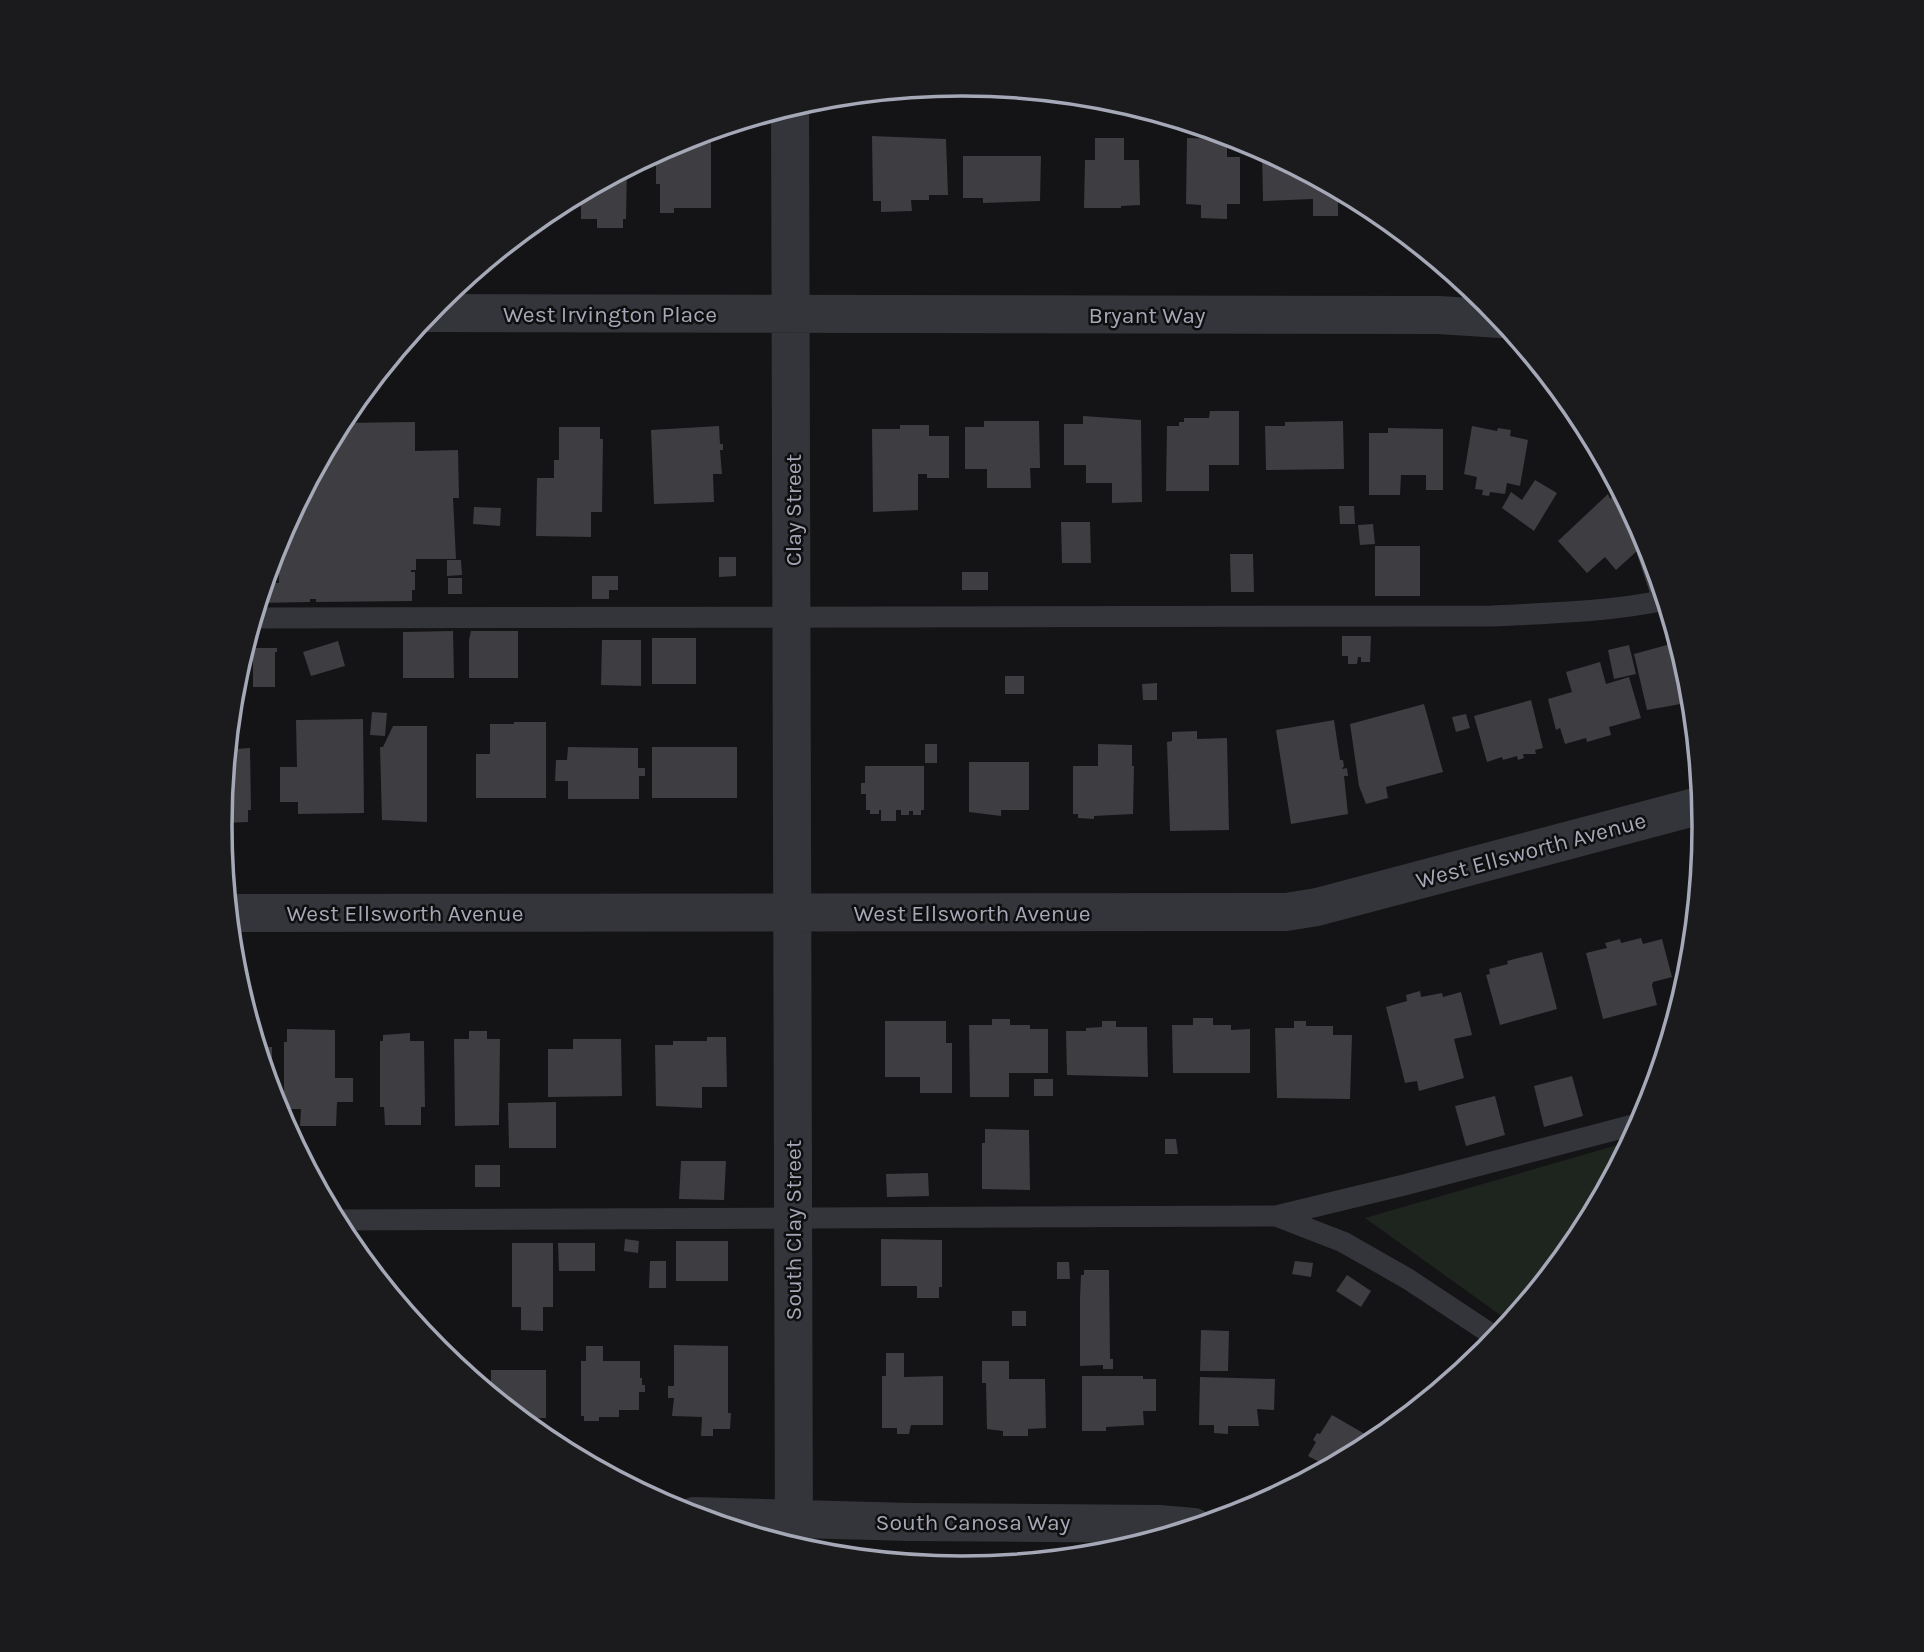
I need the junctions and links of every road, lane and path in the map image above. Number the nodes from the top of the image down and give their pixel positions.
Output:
1 (790, 117) edge
2 (443, 313) edge
3 (792, 314) junction
4 (1486, 318) edge
5 (1656, 602) edge
6 (793, 617) junction
7 (263, 618) edge
8 (1691, 808) edge
9 (793, 912) junction
10 (237, 913) edge
11 (1626, 1127) edge
12 (1276, 1216) junction
13 (793, 1219) junction
14 (348, 1220) edge
15 (1488, 1332) edge
16 (1171, 1525) edge
17 (767, 1529) edge
18 (794, 1534) edge

1 - 3 street, Clay Street
2 - 3 street, West Irvington Place
3 - 4 street, Bryant Way
3 - 6 street, Clay Street
5 - 6 lane
6 - 7 lane
6 - 9 street, Clay Street
8 - 9 street, West Ellsworth Avenue
9 - 10 street, West Ellsworth Avenue
9 - 13 street, South Clay Street
11 - 12 lane
12 - 13 lane
12 - 15 lane
13 - 14 lane
13 - 18 street, South Clay Street
16 - 18 street, South Canosa Way
17 - 18 street, South Canosa Way

